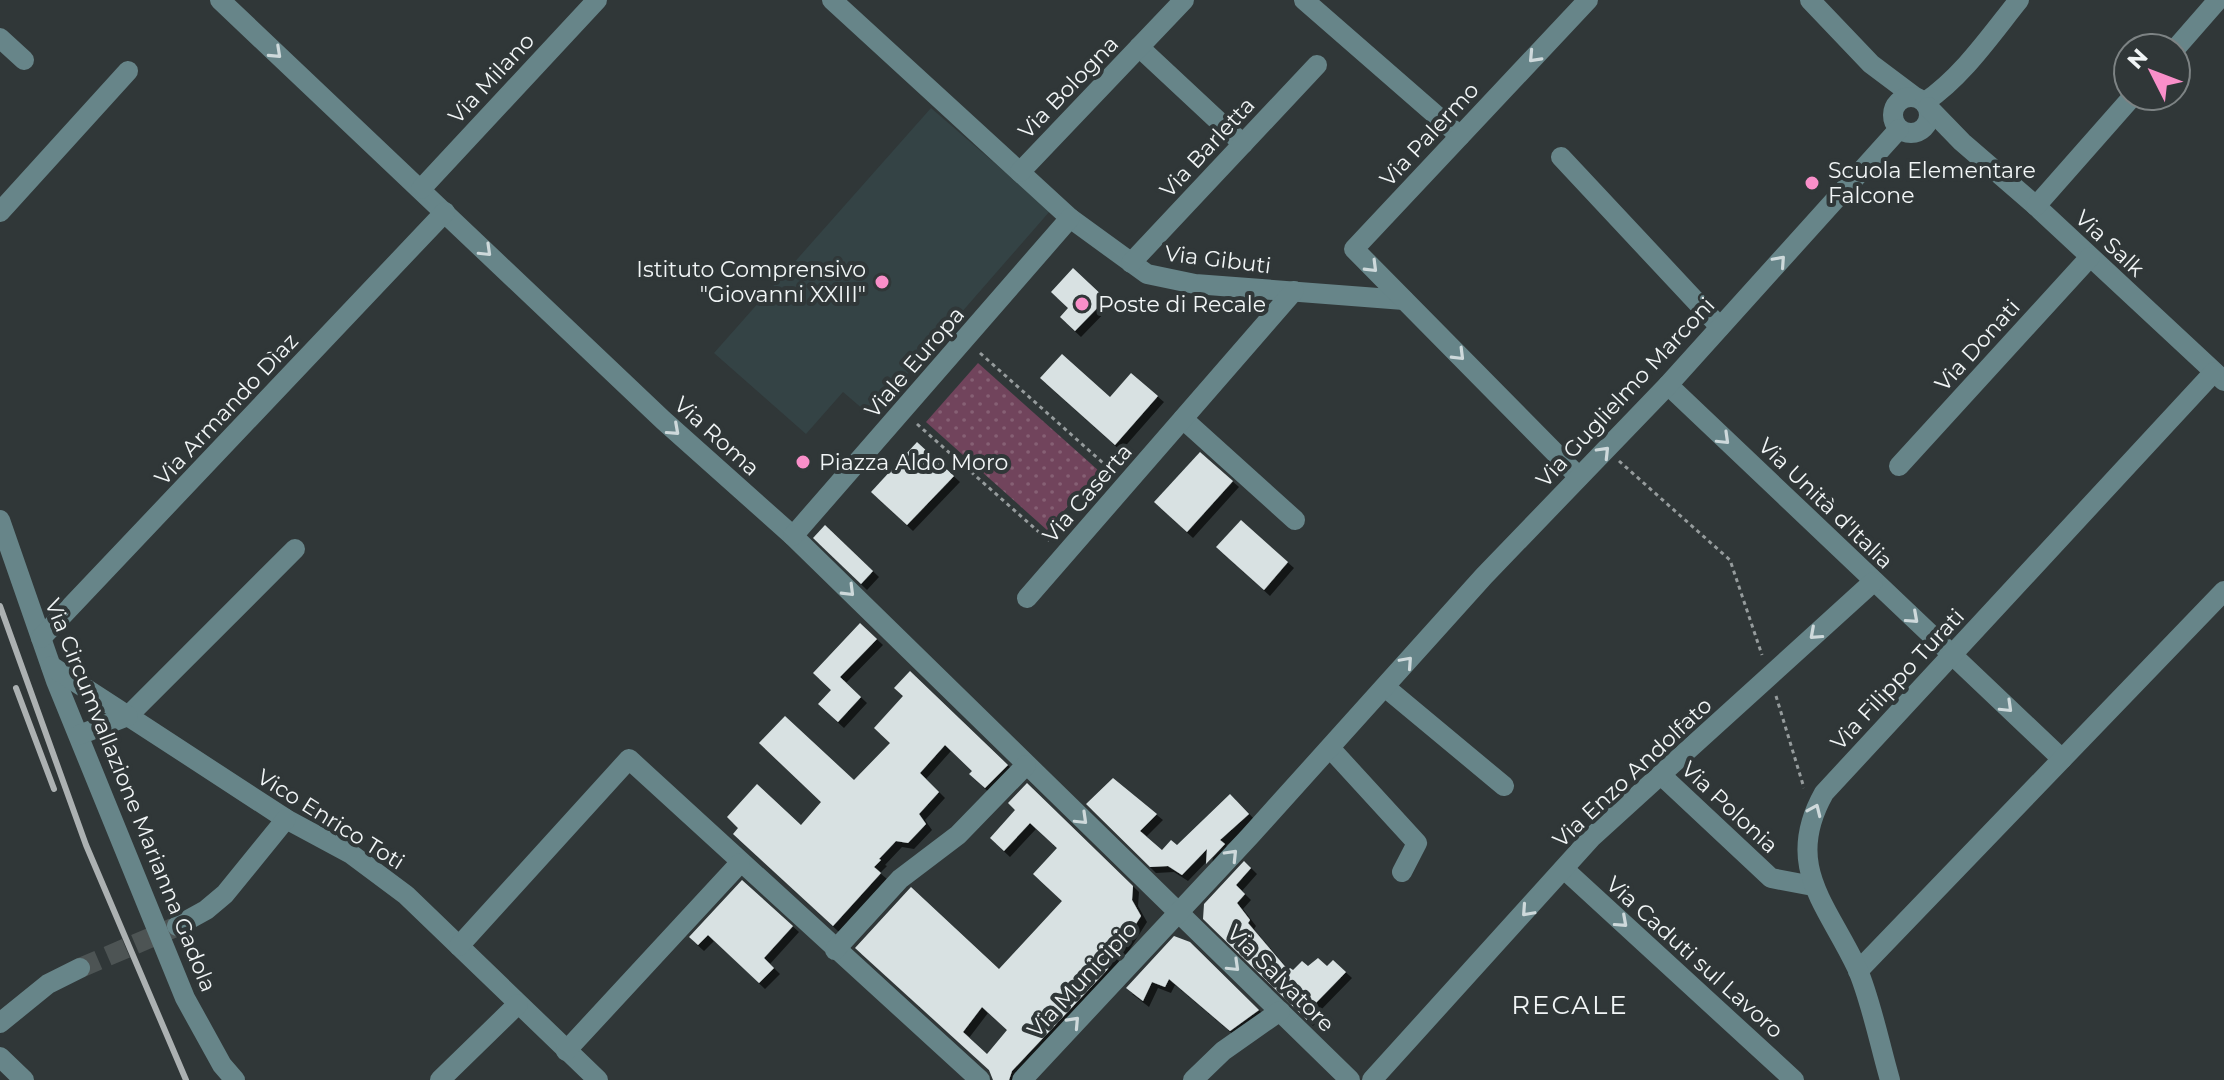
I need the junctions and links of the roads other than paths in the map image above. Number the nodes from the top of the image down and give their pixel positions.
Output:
1 (220, 0) edge
2 (597, 0) edge
3 (832, 0) edge
4 (1184, 0) edge
5 (1304, 0) edge
6 (1588, 0) edge
7 (1810, 0) edge
8 (2019, 0) edge
9 (2218, 0) edge
10 (2190, 32) edge
11 (0, 38) edge
12 (1139, 47) junction
13 (24, 60) dead end
14 (1871, 64) junction
15 (1317, 65) dead end
16 (128, 71) dead end
17 (1922, 102) junction
18 (2119, 112) edge
19 (1901, 125) junction
20 (1460, 136) junction
21 (1962, 142) junction
22 (1243, 144) junction
23 (1561, 157) dead end
24 (1020, 172) junction
25 (421, 189) junction
26 (2036, 206) junction
27 (0, 212) edge
28 (445, 212) junction
29 (1070, 218) junction
30 (2090, 257) junction
31 (1131, 263) junction
32 (1294, 291) junction
33 (1404, 300) junction
34 (1720, 327) junction
35 (2219, 376) edge
36 (1668, 385) junction
37 (1183, 419) junction
38 (1899, 466) dead end
39 (1579, 477) junction
40 (0, 520) edge
41 (1295, 520) dead end
42 (793, 536) junction
43 (295, 549) dead end
44 (1873, 582) junction
45 (2224, 591) edge
46 (1027, 598) dead end
47 (41, 638) junction
48 (1952, 654) junction
49 (51, 666) junction
50 (1385, 687) junction
51 (128, 716) junction
52 (79, 735) junction
53 (1330, 748) junction
54 (2062, 759) junction
55 (1026, 765) junction
56 (1661, 775) junction
57 (1504, 786) dead end
58 (286, 819) junction
59 (740, 863) junction
60 (1564, 869) junction
61 (1402, 872) dead end
62 (1813, 886) junction
63 (1178, 911) junction
64 (177, 926) tunnel mouth
65 (459, 946) junction
66 (835, 950) junction
67 (80, 968) tunnel mouth
68 (1858, 971) junction
69 (518, 1004) junction
70 (1280, 1011) junction
71 (0, 1023) edge
72 (566, 1051) junction
73 (0, 1057) edge
74 (24, 1080) edge
75 (235, 1080) edge
76 (440, 1080) edge
77 (598, 1080) edge
78 (980, 1080) edge
79 (1022, 1080) edge
80 (1193, 1080) edge
81 (1350, 1080) edge
82 (1372, 1080) edge
83 (1794, 1080) edge
84 (1890, 1080) edge

1 -> 25 street, Via Roma
2 - 25 street, Via Milano
3 - 24 street, Via Gibuti
4 - 12 street, Via Bologna
5 - 20 street
6 -> 20 street, Via Palermo
7 - 14 street, Via Salk
8 - 17 street
9 - 10 street
11 - 13 street
12 - 22 street
12 - 24 street, Via Bologna
14 - 17 street, Via Salk
14 - 19 street, Via Salk
15 - 22 street, Via Barletta
16 - 27 street
17 - 19 street
17 - 19 street
17 - 21 street, Via Salk
18 - 26 street
19 - 21 street
34 -> 19 street, Via Guglielmo Marconi
20 -> 33 street, Via Palermo
21 - 26 street, Via Salk
22 - 31 street, Via Barletta
23 - 34 street
24 - 29 street, Via Gibuti
25 - 28 street, Via Roma
26 - 30 street, Via Salk
28 -> 42 street, Via Roma
28 - 47 street, Via Armando Dìaz
29 - 31 street, Via Gibuti
29 - 42 street, Viale Europa
30 - 35 street, Via Salk
30 - 38 street, Via Donati
31 - 32 street, Via Gibuti
32 - 33 street, Via Gibuti
32 - 37 street, Via Caserta
33 -> 39 street
34 - 36 street, Via Guglielmo Marconi
35 - 48 street, Via Filippo Turati
39 -> 36 street, Via Guglielmo Marconi
36 -> 44 street, Via Unità d'Italia
37 - 41 street
37 - 46 street, Via Caserta
50 -> 39 street, Via Guglielmo Marconi
40 - 47 street, Via Circumvallazione Marianna Gadola
42 -> 55 street, Via Roma
43 - 51 street
44 -> 48 street, Via Unità d'Italia
44 -> 56 street, Via Enzo Andolfato
45 - 54 street
47 - 49 street, Via Circumvallazione Marianna Gadola
48 -> 54 street, Via Unità d'Italia
62 -> 48 street, Via Filippo Turati
49 - 51 street, Vico Enrico Toti
49 - 52 street, Via Circumvallazione Marianna Gadola
50 - 53 street, Via Guglielmo Marconi
50 - 57 street
51 - 52 street
51 - 58 street, Vico Enrico Toti
52 - 75 street, Via Circumvallazione Marianna Gadola
53 - 61 street
63 -> 53 street, Via Guglielmo Marconi
54 - 68 street
55 -> 63 street, Via Roma
55 - 66 street
56 - 60 street, Via Enzo Andolfato
56 - 62 street, Via Polonia
58 - 64 street
58 - 65 street, Vico Enrico Toti
59 - 65 street
59 - 66 street
59 - 72 street
60 -> 82 street, Via Enzo Andolfato
60 -> 83 street, Via Caduti sul Lavoro
62 - 68 street, Via Filippo Turati
63 -> 70 street, Via Salvatore
79 -> 63 street, Via Municipio
65 - 69 street, Vico Enrico Toti
66 - 78 street
67 - 71 street
68 - 84 street, Via Filippo Turati
69 - 72 street, Vico Enrico Toti
69 - 76 street
70 - 80 street
70 - 81 street, Via Salvatore
72 - 77 street, Vico Enrico Toti
73 - 74 street

